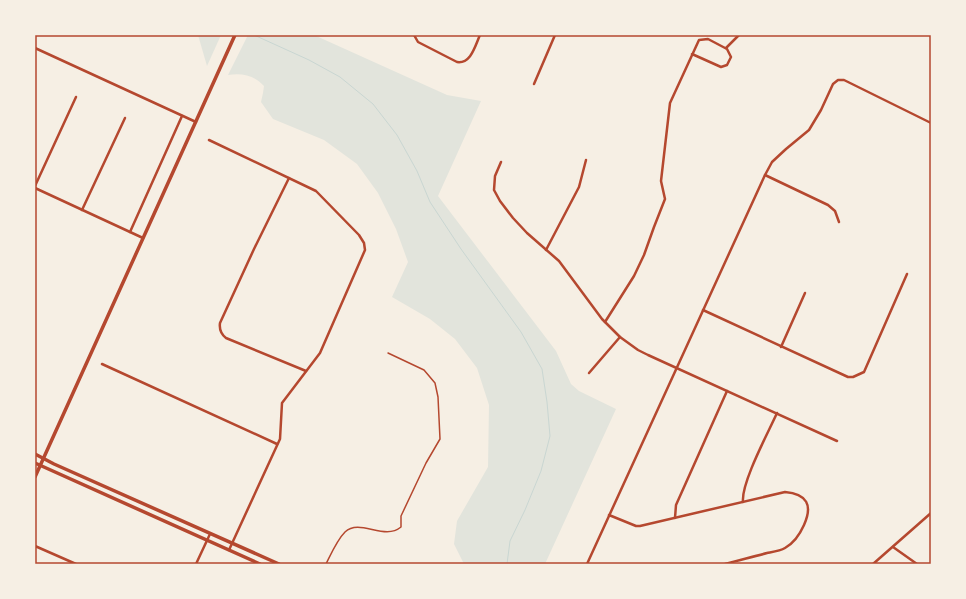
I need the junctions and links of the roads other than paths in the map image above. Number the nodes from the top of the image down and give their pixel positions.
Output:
1 (236, 35) edge
2 (480, 35) edge
3 (555, 35) edge
4 (739, 35) edge
5 (414, 36) edge
6 (35, 48) edge
7 (726, 48) junction
8 (692, 54) junction
9 (534, 84) dead end
10 (76, 97) dead end
11 (182, 116) junction
12 (125, 118) dead end
13 (196, 123) junction
14 (931, 123) edge
15 (209, 140) dead end
16 (586, 160) dead end
17 (501, 162) dead end
18 (765, 175) junction
19 (289, 178) junction
20 (35, 187) edge
21 (82, 210) junction
22 (839, 222) dead end
23 (130, 232) junction
24 (143, 238) junction
25 (546, 250) junction
26 (907, 274) dead end
27 (805, 293) dead end
28 (702, 310) junction
29 (605, 322) junction
30 (620, 337) junction
31 (781, 347) junction
32 (388, 353) dead end
33 (102, 364) dead end
34 (676, 368) junction
35 (306, 371) junction
36 (589, 373) dead end
37 (727, 391) junction
38 (777, 413) junction
39 (837, 440) dead end
40 (277, 444) junction
41 (35, 454) edge
42 (44, 459) junction
43 (35, 463) edge
44 (40, 466) junction
45 (35, 477) edge
46 (131, 498) junction
47 (743, 502) junction
48 (128, 505) junction
49 (931, 513) edge
50 (610, 515) junction
51 (675, 518) junction
52 (210, 533) junction
53 (207, 540) junction
54 (232, 543) junction
55 (35, 546) edge
56 (894, 547) junction
57 (229, 550) junction
58 (270, 562) edge
59 (76, 564) edge
60 (196, 564) edge
61 (260, 564) edge
62 (279, 564) edge
63 (326, 564) edge
64 (587, 564) edge
65 (725, 564) edge
66 (873, 564) edge
67 (917, 564) edge

1 - 13 main road
2 - 5 street
3 - 9 street
4 - 7 street
6 - 11 street
7 - 8 street
7 - 8 street
8 - 29 street
10 - 20 street
11 - 13 street
11 - 23 street
12 - 21 street
13 - 24 main road
14 - 18 street
15 - 19 street
16 - 25 street
17 - 25 street
18 - 22 street
18 - 28 street
19 - 35 street
19 - 35 street
20 - 21 street
21 - 23 street
23 - 24 street
24 - 42 main road
25 - 29 street
26 - 31 street
27 - 31 street
28 - 31 street
28 - 34 street
29 - 30 street
30 - 34 street
30 - 36 street
32 - 63 lane
33 - 40 street
34 - 37 street
34 - 50 street
35 - 40 street
37 - 38 street
37 - 51 street
38 - 39 street
38 - 47 street
40 - 54 street
41 - 42 main road
42 - 44 main road
42 - 46 main road
43 - 44 main road
44 - 45 main road
44 - 48 main road
46 - 48 main road
46 - 52 main road
47 - 51 street
47 - 65 street
48 - 53 main road
49 - 56 street
50 - 51 street
50 - 64 street
52 - 53 street
52 - 54 main road
53 - 57 main road
53 - 60 street
54 - 57 street
54 - 58 main road
55 - 59 street
56 - 66 street
56 - 67 street
57 - 61 main road
58 - 62 main road

